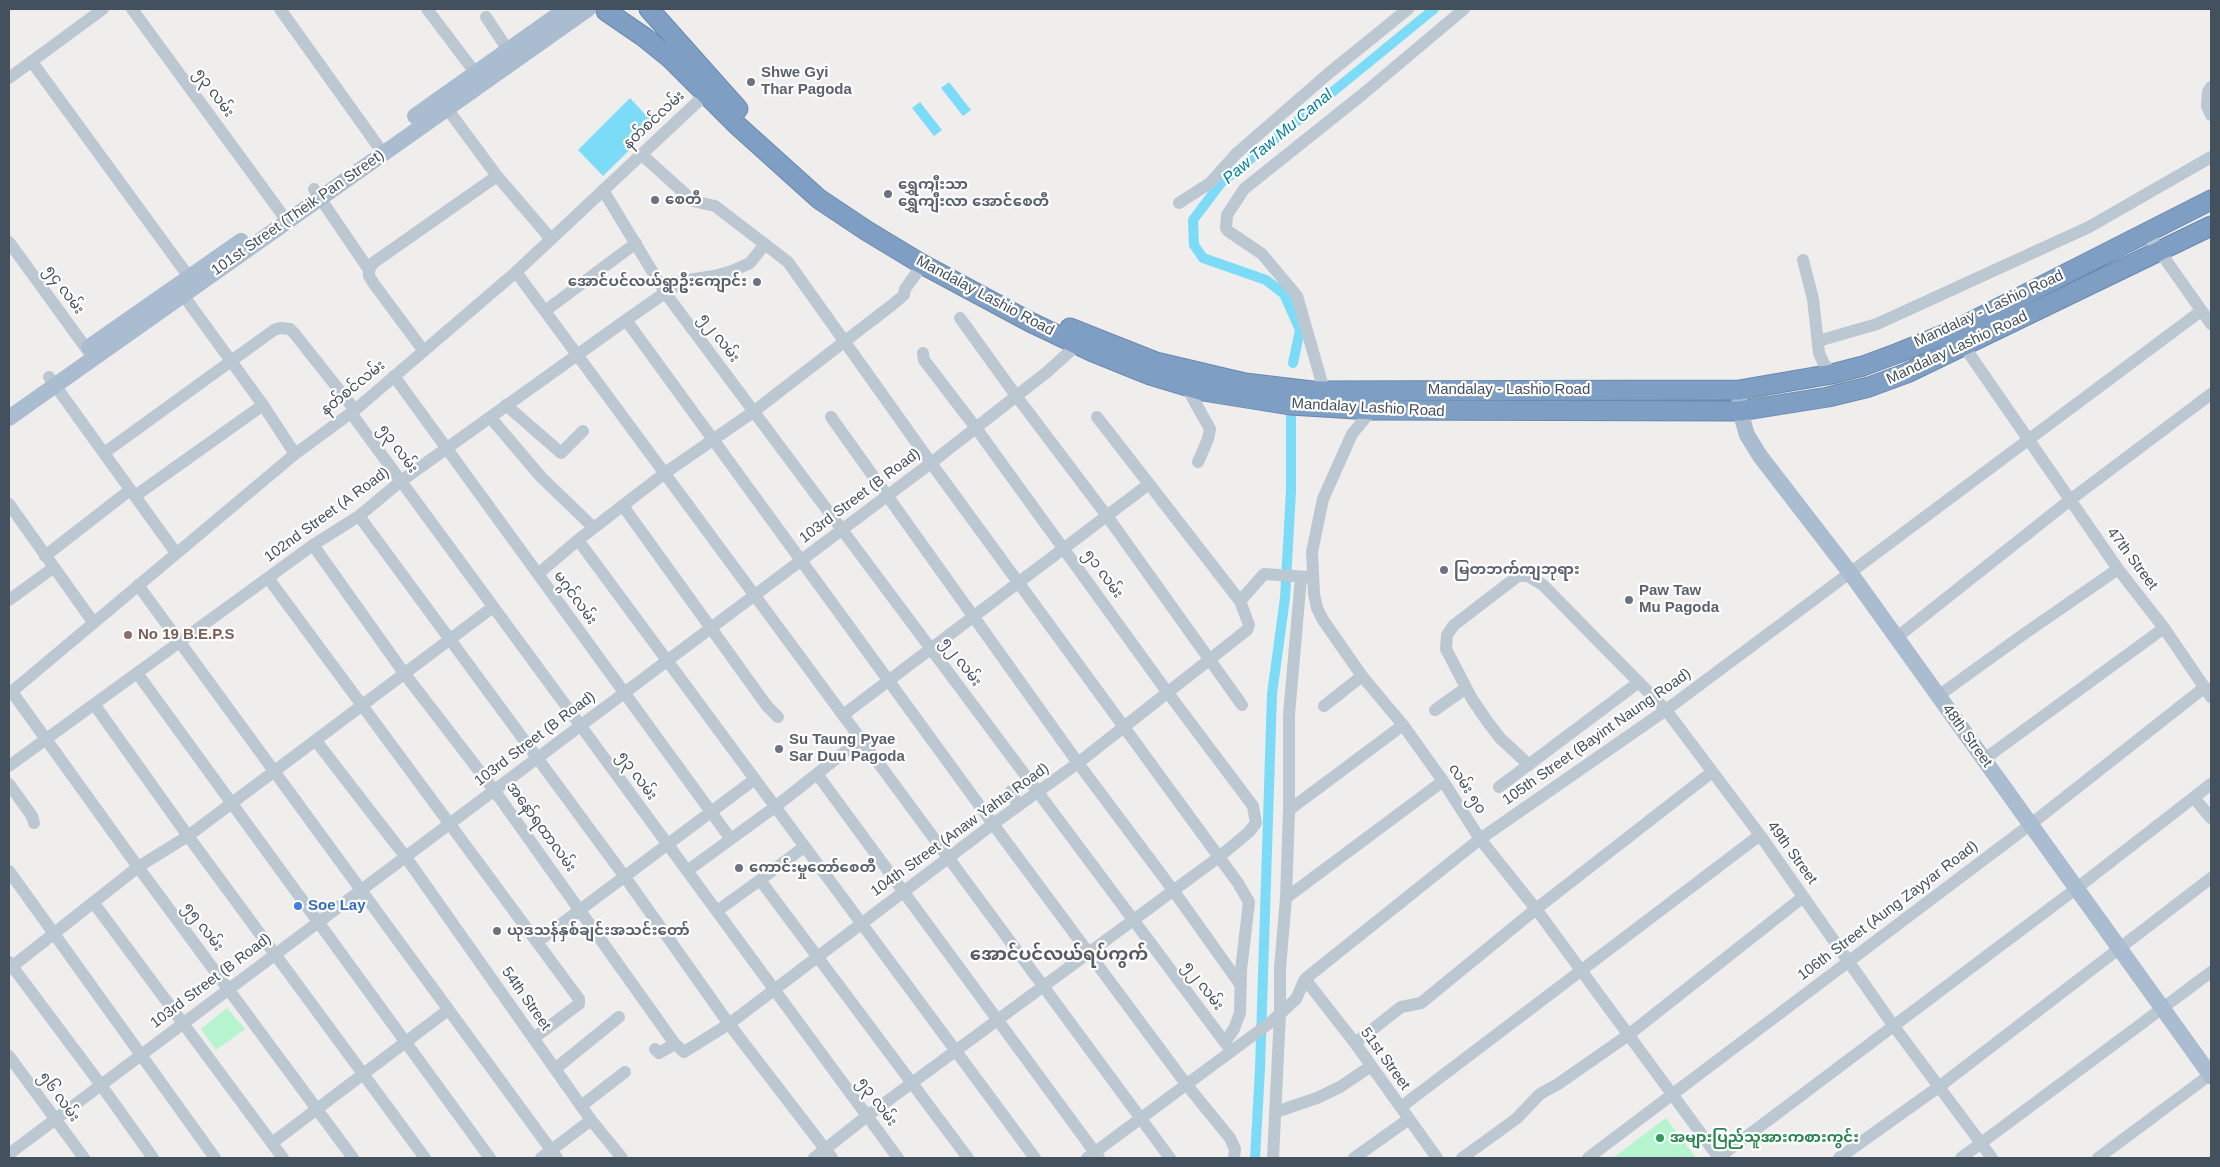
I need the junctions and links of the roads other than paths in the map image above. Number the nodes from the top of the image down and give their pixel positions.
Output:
1 (103, 9) edge
2 (132, 9) edge
3 (280, 9) edge
4 (427, 9) edge
5 (566, 9) edge
6 (603, 9) edge
7 (649, 9) edge
8 (1408, 9) edge
9 (1464, 9) edge
10 (486, 18) dead end
11 (508, 50) junction
12 (32, 62) junction
13 (9, 78) edge
14 (479, 78) junction
15 (2211, 87) edge
16 (706, 94) junction
17 (443, 104) junction
18 (2211, 116) edge
19 (380, 149) junction
20 (642, 154) junction
21 (2211, 157) edge
22 (497, 176) junction
23 (603, 190) junction
24 (317, 194) junction
25 (2211, 200) edge
26 (1179, 203) dead end
27 (284, 217) junction
28 (2211, 226) edge
29 (2146, 232) junction
30 (551, 239) junction
31 (9, 242) edge
32 (636, 243) junction
33 (765, 244) junction
34 (2159, 253) junction
35 (1803, 260) dead end
36 (2088, 262) junction
37 (923, 264) junction
38 (369, 270) junction
39 (516, 272) junction
40 (2099, 281) junction
41 (183, 286) junction
42 (666, 294) junction
43 (545, 311) junction
44 (2201, 311) junction
45 (960, 318) dead end
46 (626, 320) junction
47 (2211, 324) edge
48 (1954, 330) junction
49 (1080, 339) junction
50 (1818, 341) junction
51 (845, 344) junction
52 (1912, 346) junction
53 (1962, 347) junction
54 (423, 350) junction
55 (90, 353) junction
56 (923, 353) dead end
57 (578, 354) junction
58 (232, 362) junction
59 (1921, 366) junction
60 (1832, 374) junction
61 (394, 376) junction
62 (1809, 378) junction
63 (52, 381) junction
64 (1186, 386) junction
65 (1739, 390) junction
66 (2211, 394) edge
67 (1016, 397) junction
68 (1326, 399) junction
69 (1810, 400) junction
70 (263, 405) junction
71 (506, 405) junction
72 (9, 406) edge
73 (1372, 410) junction
74 (353, 411) junction
75 (1740, 411) junction
76 (753, 412) junction
77 (490, 417) junction
78 (830, 417) dead end
79 (1098, 417) dead end
80 (9, 418) edge
81 (976, 428) junction
82 (583, 431) dead end
83 (713, 438) junction
84 (2028, 440) junction
85 (447, 449) junction
86 (104, 453) junction
87 (295, 454) junction
88 (1198, 462) dead end
89 (931, 463) junction
90 (665, 474) junction
91 (401, 481) junction
92 (1150, 484) junction
93 (132, 493) junction
94 (887, 496) junction
95 (2070, 500) junction
96 (623, 506) junction
97 (10, 510) edge
98 (359, 516) junction
99 (1107, 516) junction
100 (594, 528) junction
101 (843, 530) junction
102 (578, 540) junction
103 (313, 545) junction
104 (1064, 548) junction
105 (176, 553) junction
106 (45, 556) junction
107 (802, 560) junction
108 (53, 568) junction
109 (2118, 569) junction
110 (538, 574) junction
111 (1850, 574) junction
112 (1307, 577) junction
113 (268, 578) junction
114 (1020, 582) junction
115 (138, 585) junction
116 (754, 595) junction
117 (9, 600) edge
118 (1240, 601) junction
119 (493, 607) junction
120 (974, 617) junction
121 (93, 622) junction
122 (712, 627) junction
123 (2164, 628) junction
124 (1896, 638) junction
125 (450, 640) junction
126 (179, 641) junction
127 (932, 649) junction
128 (668, 660) junction
129 (1210, 661) junction
130 (137, 673) junction
131 (404, 673) junction
132 (1362, 676) junction
133 (889, 680) junction
134 (1639, 682) junction
135 (1466, 688) junction
136 (624, 692) junction
137 (10, 693) edge
138 (1168, 693) junction
139 (2209, 693) edge
140 (1938, 696) junction
141 (94, 704) junction
142 (361, 705) junction
143 (1242, 705) dead end
144 (1324, 706) dead end
145 (1435, 710) dead end
146 (1666, 710) junction
147 (843, 715) junction
148 (778, 718) dead end
149 (580, 725) junction
150 (1403, 726) junction
151 (1124, 727) junction
152 (46, 739) junction
153 (861, 739) junction
154 (316, 741) junction
155 (537, 758) junction
156 (1984, 760) junction
157 (1078, 763) junction
158 (1529, 765) junction
159 (9, 766) edge
160 (273, 771) junction
161 (1712, 772) junction
162 (817, 774) junction
163 (755, 779) junction
164 (1443, 781) junction
165 (9, 784) edge
166 (2211, 784) edge
167 (1499, 787) dead end
168 (494, 790) junction
169 (1011, 791) dead end
170 (1038, 792) junction
171 (2194, 798) junction
172 (230, 803) junction
173 (1018, 806) junction
174 (775, 807) junction
175 (1289, 810) junction
176 (710, 811) junction
177 (2211, 818) edge
178 (34, 823) dead end
179 (450, 823) junction
180 (993, 824) junction
181 (2031, 824) junction
182 (1760, 835) junction
183 (188, 836) junction
184 (730, 838) junction
185 (1480, 839) junction
186 (667, 844) junction
187 (804, 847) junction
188 (405, 856) junction
189 (1219, 857) junction
190 (949, 858) junction
191 (138, 867) junction
192 (9, 871) edge
193 (687, 871) junction
194 (625, 877) junction
195 (2211, 878) edge
196 (760, 880) junction
197 (2077, 888) junction
198 (360, 890) junction
199 (1173, 890) junction
200 (902, 893) junction
201 (1803, 897) junction
202 (1286, 898) junction
203 (93, 902) junction
204 (1536, 909) junction
205 (581, 910) junction
206 (717, 911) junction
207 (1133, 919) junction
208 (318, 922) junction
209 (860, 924) junction
210 (52, 934) junction
211 (537, 942) junction
212 (2118, 947) junction
213 (1088, 953) junction
214 (275, 954) junction
215 (818, 955) junction
216 (1848, 960) junction
217 (10, 966) edge
218 (1580, 970) junction
219 (2211, 972) edge
220 (1305, 979) junction
221 (1240, 984) junction
222 (1043, 986) junction
223 (229, 988) junction
224 (773, 988) junction
225 (2164, 1008) junction
226 (448, 1010) junction
227 (1280, 1013) junction
228 (618, 1017) dead end
229 (998, 1020) junction
230 (183, 1023) junction
231 (729, 1024) junction
232 (1893, 1025) junction
233 (1627, 1036) junction
234 (534, 1038) junction
235 (405, 1042) junction
236 (1355, 1043) junction
237 (675, 1044) junction
238 (1228, 1046) junction
239 (654, 1049) dead end
240 (689, 1052) joint
241 (954, 1052) junction
242 (140, 1055) junction
243 (9, 1056) edge
244 (1371, 1066) junction
245 (555, 1069) junction
246 (625, 1072) dead end
247 (362, 1073) junction
248 (2211, 1075) edge
249 (911, 1084) junction
250 (1186, 1084) junction
251 (101, 1085) junction
252 (1940, 1086) junction
253 (1672, 1095) junction
254 (581, 1106) junction
255 (1401, 1107) junction
256 (316, 1109) junction
257 (1276, 1112) junction
258 (867, 1116) junction
259 (1141, 1118) junction
260 (1409, 1118) junction
261 (55, 1119) junction
262 (591, 1120) junction
263 (272, 1143) junction
264 (1980, 1143) junction
265 (9, 1154) edge
266 (829, 1154) edge
267 (550, 1156) edge
268 (1094, 1156) edge
269 (84, 1158) edge
270 (154, 1158) edge
271 (215, 1158) edge
272 (283, 1158) edge
273 (353, 1158) edge
274 (425, 1158) edge
275 (490, 1158) edge
276 (622, 1158) edge
277 (814, 1158) edge
278 (898, 1158) edge
279 (968, 1158) edge
280 (1035, 1158) edge
281 (1170, 1158) edge
282 (1234, 1158) edge
283 (1273, 1158) edge
284 (1354, 1158) edge
285 (1438, 1158) edge
286 (1462, 1158) edge
287 (1588, 1158) edge
288 (1719, 1158) edge
289 (1839, 1158) edge
290 (1960, 1158) edge
291 (1992, 1158) edge
292 (2098, 1158) edge

1 - 12 street
2 - 27 street, ၅၃ လမ်း
3 - 19 street
4 - 14 street
5 - 11 main road, 101st Street (Theik Pan Street)
6 - 14 main road, 101st Street (Theik Pan Street)
6 - 16 highway, Mandalay Lashio Road
7 - 49 highway, Mandalay - Lashio Road
8 - 26 street
9 - 68 street
10 - 11 street
11 - 14 main road, 101st Street (Theik Pan Street)
12 - 13 street
12 - 41 street
14 - 17 main road, 101st Street (Theik Pan Street)
15 - 18 street
16 - 20 street, နတ်စင်လမ်း
16 - 37 highway, Mandalay Lashio Road
17 - 19 main road, 101st Street (Theik Pan Street)
17 - 22 street
19 - 24 main road, 101st Street (Theik Pan Street)
20 - 23 street, နတ်စင်လမ်း
20 - 33 street
21 - 50 street
22 - 30 street
22 - 38 street
23 - 30 street, နတ်စင်လမ်း
23 - 32 street, ၅၂ လမ်း
24 - 27 main road, 101st Street (Theik Pan Street)
24 - 38 street
25 - 29 highway, Mandalay - Lashio Road
27 - 41 main road, 101st Street (Theik Pan Street)
28 - 34 highway, Mandalay Lashio Road
29 - 34 street
29 - 36 highway, Mandalay - Lashio Road
30 - 39 street, နတ်စင်လမ်း
31 - 55 street, ၅၄ လမ်း
32 - 42 street, ၅၂ လမ်း
32 - 43 street
33 - 42 street, 102nd Street (A Road)
33 - 51 street
34 - 40 highway, Mandalay Lashio Road
34 - 44 street
35 - 50 street
36 - 40 highway
36 - 48 highway, Mandalay - Lashio Road
37 - 49 highway, Mandalay Lashio Road
37 - 51 street
38 - 54 street
39 - 43 street
39 - 54 street, နတ်စင်လမ်း
40 - 53 highway, Mandalay Lashio Road
41 - 55 main road, 101st Street (Theik Pan Street)
41 - 58 street
42 - 46 street, 102nd Street (A Road)
42 - 76 street, ၅၂ လမ်း
43 - 57 street
44 - 47 street
44 - 84 street, 105th Street (Bayint Naung Road)
45 - 67 street
46 - 57 street, 102nd Street (A Road)
46 - 83 street
48 - 52 highway, Mandalay - Lashio Road
48 - 53 street, 47th Street
49 - 64 highway, Mandalay Lashio Road
49 - 67 street, 103rd Street (B Road)
49 - 68 highway, Mandalay - Lashio Road
50 - 60 street
51 - 76 street
51 - 89 street
52 - 59 highway
52 - 60 highway, Mandalay - Lashio Road
53 - 59 highway, Mandalay Lashio Road
53 - 84 street, 47th Street
54 - 61 street, နတ်စင်လမ်း
55 - 63 main road, 101st Street (Theik Pan Street)
56 - 81 street, ၅၁ လမ်း
57 - 71 street, 102nd Street (A Road)
57 - 90 street
58 - 70 street
58 - 74 street, ၅၃ လမ်း
58 - 86 street
59 - 69 highway, Mandalay Lashio Road
60 - 62 highway, Mandalay - Lashio Road
61 - 74 street, နတ်စင်လမ်း
61 - 85 street, မဂ္ဂင်လမ်း
62 - 65 highway, Mandalay - Lashio Road
62 - 69 highway
63 - 72 main road, 101st Street (Theik Pan Street)
63 - 80 main road, 101st Street (Theik Pan Street)
63 - 86 street
64 - 68 highway, Mandalay Lashio Road
64 - 88 street
65 - 68 highway, Mandalay - Lashio Road
65 - 75 main road, 48th Street
66 - 95 street
67 - 81 street, 103rd Street (B Road)
67 - 99 street
68 - 73 highway, Mandalay Lashio Road
69 - 75 highway, Mandalay Lashio Road
70 - 87 street
70 - 93 street
71 - 77 street, 102nd Street (A Road)
71 - 82 street
73 - 75 highway, Mandalay Lashio Road
73 - 112 street, လမ်း ၅၀
74 - 87 street, နတ်စင်လမ်း
74 - 91 street, ၅၃ လမ်း
75 - 111 main road, 48th Street
76 - 83 street
76 - 101 street, ၅၂ လမ်း
77 - 85 street, 102nd Street (A Road)
77 - 100 street
78 - 94 street
79 - 92 street
81 - 89 street, 103rd Street (B Road)
81 - 104 street, ၅၁ လမ်း
83 - 90 street
83 - 107 street
84 - 95 street, 47th Street
84 - 111 street, 105th Street (Bayint Naung Road)
85 - 91 street, 102nd Street (A Road)
85 - 110 street, မဂ္ဂင်လမ်း
86 - 93 street
87 - 105 street, နတ်စင်လမ်း
89 - 94 street, 103rd Street (B Road)
89 - 114 street
90 - 96 street
90 - 116 street
91 - 98 street, 102nd Street (A Road)
91 - 119 street, ၅၃ လမ်း
92 - 99 street
92 - 118 street
93 - 105 street
93 - 106 street
94 - 101 street, 103rd Street (B Road)
94 - 120 street
95 - 109 street, 47th Street
95 - 124 street
96 - 100 street
96 - 122 street
97 - 106 street
98 - 103 street, 102nd Street (A Road)
98 - 125 street
99 - 104 street
99 - 129 street
100 - 102 street
101 - 107 street, 103rd Street (B Road)
101 - 127 street, ၅၂ လမ်း
102 - 110 street
102 - 128 street
103 - 113 street, 102nd Street (A Road)
103 - 131 street, အနော်ရထာလမ်း
104 - 114 street
104 - 138 street, ၅၁ လမ်း
105 - 115 street, နတ်စင်လမ်း
106 - 108 street
107 - 116 street, 103rd Street (B Road)
107 - 133 street
108 - 117 street
108 - 121 street
109 - 123 street, 47th Street
109 - 140 street
110 - 136 street, မဂ္ဂင်လမ်း
111 - 124 main road, 48th Street
111 - 146 street, 105th Street (Bayint Naung Road)
112 - 118 street
112 - 132 street, လမ်း ၅၀
112 - 175 street
113 - 126 street, 102nd Street (A Road)
113 - 142 street
114 - 120 street
114 - 151 street
115 - 121 street, နတ်စင်လမ်း
115 - 126 street
116 - 122 street, 103rd Street (B Road)
116 - 147 street
118 - 129 street, 104th Street (Anaw Yahta Road)
119 - 125 street
119 - 149 street, ၅၃ လမ်း
120 - 127 street
120 - 157 street
121 - 137 street, နတ်စင်လမ်း
122 - 128 street, 103rd Street (B Road)
122 - 148 street
123 - 139 street, 47th Street
123 - 156 street
124 - 140 main road, 48th Street
125 - 131 street
125 - 155 street
126 - 130 street, 102nd Street (A Road)
126 - 160 street
127 - 133 street
127 - 170 street, ၅၂ လမ်း
128 - 136 street, 103rd Street (B Road)
128 - 163 street
129 - 138 street, 104th Street (Anaw Yahta Road)
129 - 143 street
130 - 141 street, 102nd Street (A Road)
130 - 172 street
131 - 142 street
131 - 168 street, အနော်ရထာလမ်း
132 - 144 street
132 - 150 street, လမ်း ၅၀
133 - 147 street
133 - 180 street
134 - 135 street, 49th Street
134 - 146 street, 49th Street
134 - 158 street
135 - 145 street
135 - 158 street
136 - 149 street, 103rd Street (B Road)
136 - 176 street, မဂ္ဂင်လမ်း
137 - 152 street, ၅၅ လမ်း
138 - 151 street, 104th Street (Anaw Yahta Road)
138 - 189 street, ၅၁ လမ်း
139 - 181 street, 106th Street (Aung Zayyar Road)
140 - 156 main road, 48th Street
141 - 152 street, 102nd Street (A Road)
141 - 183 street
142 - 154 street
142 - 179 street
146 - 161 street, 49th Street
146 - 185 street, 105th Street (Bayint Naung Road)
147 - 153 street
149 - 155 street, 103rd Street (B Road)
149 - 186 street, ၅၃ လမ်း
150 - 164 street, လမ်း ၅၀
150 - 175 street
151 - 157 street, 104th Street (Anaw Yahta Road)
151 - 189 street
152 - 159 street, 102nd Street (A Road)
152 - 191 street, ၅၅ လမ်း
153 - 162 street
153 - 190 street
154 - 160 street
154 - 188 street, 54th Street
155 - 168 street, 103rd Street (B Road)
155 - 194 street
156 - 181 main road, 48th Street
157 - 170 street, 104th Street (Anaw Yahta Road)
157 - 199 street
158 - 167 street
160 - 172 street
160 - 198 street
161 - 182 street, 49th Street
161 - 204 street
162 - 174 street
162 - 200 street
163 - 174 street
163 - 176 street
164 - 185 street, လမ်း ၅၀
164 - 202 street
165 - 178 street
166 - 171 street
168 - 179 street, 103rd Street (B Road)
168 - 205 street, အနော်ရထာလမ်း
169 - 173 street
170 - 173 street, 104th Street (Anaw Yahta Road)
170 - 207 street, ၅၂ လမ်း
171 - 177 street
171 - 197 street
172 - 183 street
172 - 208 street
173 - 180 street, 104th Street (Anaw Yahta Road)
174 - 184 street
174 - 187 street
175 - 202 street
176 - 184 street, မဂ္ဂင်လမ်း
176 - 186 street
179 - 188 street, 103rd Street (B Road)
179 - 211 street
180 - 190 street, 104th Street (Anaw Yahta Road)
180 - 213 street
181 - 197 main road, 48th Street
181 - 216 street, 106th Street (Aung Zayyar Road)
182 - 201 street, 49th Street
182 - 218 street
183 - 191 street
183 - 214 street
184 - 193 street
185 - 204 street, လမ်း ၅၀
185 - 220 street, 105th Street (Bayint Naung Road)
186 - 193 street, ၅၃ လမ်း
186 - 194 street
187 - 196 street
187 - 209 street
188 - 198 street, 103rd Street (B Road)
188 - 234 street, 54th Street
189 - 199 street
189 - 221 street
190 - 200 street, 104th Street (Anaw Yahta Road)
190 - 222 street
191 - 203 street
191 - 223 street, ၅၅ လမ်း
192 - 210 street
193 - 206 street, ၅၃ လမ်း
194 - 205 street
194 - 231 street
195 - 212 street
196 - 206 street
196 - 215 street
197 - 212 main road, 48th Street
197 - 232 street
198 - 208 street, 103rd Street (B Road)
198 - 226 street
199 - 207 street
199 - 221 street
200 - 209 street, 104th Street (Anaw Yahta Road)
200 - 229 street
201 - 216 street, 49th Street
201 - 233 street
202 - 227 street
203 - 210 street
203 - 230 street
204 - 218 street, လမ်း ၅၀
204 - 236 street
205 - 211 street
205 - 237 street, အနော်ရထာလမ်း
206 - 224 street, ၅၃ လမ်း
207 - 213 street
207 - 238 street, ၅၂ လမ်း
208 - 214 street, 103rd Street (B Road)
208 - 235 street
209 - 215 street, 104th Street (Anaw Yahta Road)
209 - 241 street
210 - 217 street
210 - 242 street
211 - 234 street
212 - 225 main road, 48th Street
212 - 252 street
213 - 222 street
213 - 250 street
214 - 223 street, 103rd Street (B Road)
214 - 247 street
215 - 224 street, 104th Street (Anaw Yahta Road)
215 - 249 street
216 - 232 street, 49th Street
216 - 253 street, 106th Street (Aung Zayyar Road)
217 - 251 street
218 - 233 street, လမ်း ၅၀
218 - 255 street
219 - 225 street
220 - 227 street, 105th Street (Bayint Naung Road)
220 - 236 street, 51st Street
221 - 238 street
222 - 229 street
222 - 259 street
223 - 230 street, 103rd Street (B Road)
223 - 256 street, ၅၅ လမ်း
224 - 231 street, 104th Street (Anaw Yahta Road)
224 - 258 street, ၅၃ လမ်း
225 - 248 main road, 48th Street
225 - 264 street
226 - 235 street
226 - 267 street
227 - 238 street, 105th Street (Bayint Naung Road)
227 - 257 street
228 - 245 street
229 - 241 street
229 - 268 street
230 - 242 street, 103rd Street (B Road)
230 - 263 street
231 - 240 street, 104th Street (Anaw Yahta Road)
231 - 266 street
232 - 252 street, 49th Street
232 - 288 street
233 - 253 street, လမ်း ၅၀
233 - 286 street
234 - 245 street, 54th Street
235 - 247 street
235 - 275 street
236 - 244 street, 51st Street
237 - 239 street
237 - 240 street, အနော်ရထာလမ်း
238 - 250 street
241 - 249 street
241 - 280 street
242 - 251 street, 103rd Street (B Road)
242 - 271 street
243 - 261 street, ၅၆ လမ်း
244 - 255 street, 51st Street
244 - 257 street
245 - 254 street, 54th Street
246 - 254 street
247 - 256 street
247 - 274 street
248 - 292 street
249 - 258 street
249 - 279 street
250 - 259 street
250 - 282 street
251 - 261 street, 103rd Street (B Road)
251 - 270 street
252 - 264 street, 49th Street
252 - 289 street
253 - 287 street, 106th Street (Aung Zayyar Road)
253 - 288 street, လမ်း ၅၀
254 - 262 street, 54th Street
255 - 260 street, 51st Street
256 - 263 street
256 - 273 street, ၅၅ လမ်း
257 - 283 street
258 - 266 street
258 - 278 street, ၅၃ လမ်း
259 - 268 street
259 - 281 street
260 - 284 street
260 - 285 street, 51st Street
261 - 265 street, 103rd Street (B Road)
261 - 269 street, ၅၆ လမ်း
262 - 267 street
262 - 276 street, 54th Street
263 - 272 street
264 - 290 street
264 - 291 street, 49th Street
266 - 277 street

